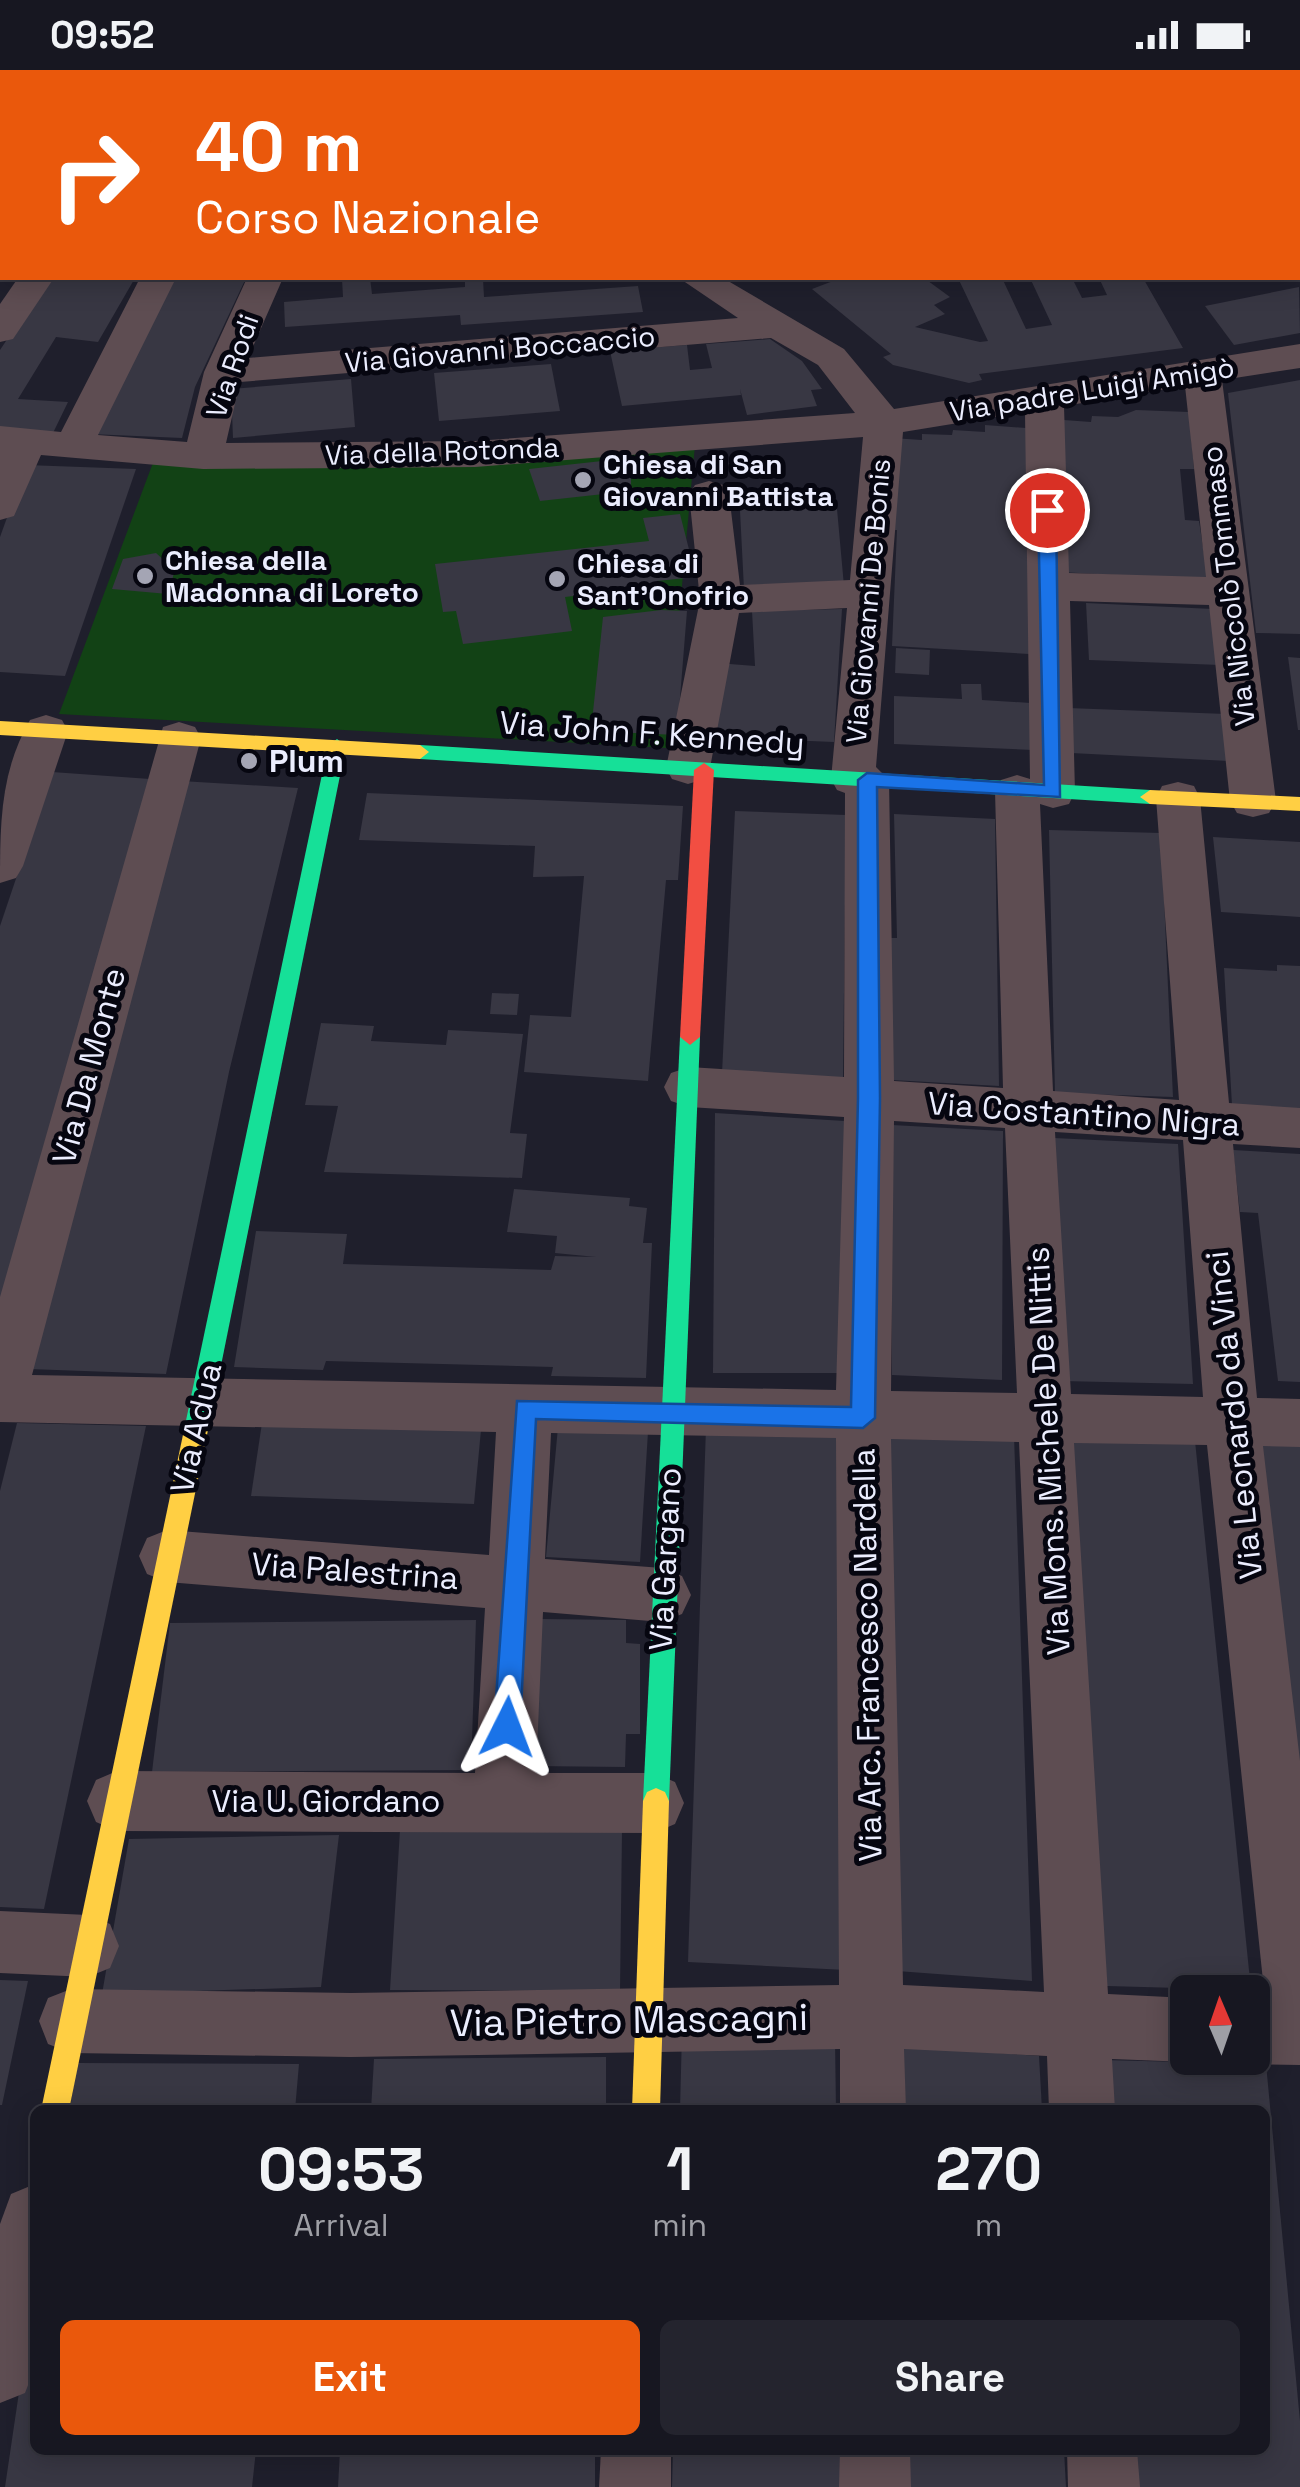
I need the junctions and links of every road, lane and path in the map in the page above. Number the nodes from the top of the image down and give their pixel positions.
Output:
1 (35, 280) edge
2 (157, 280) edge
3 (264, 280) edge
4 (700, 280) edge
5 (776, 326) junction
6 (0, 331) edge
7 (1300, 356) edge
8 (223, 372) junction
9 (1202, 372) junction
10 (1044, 397) junction
11 (884, 423) junction
12 (9, 440) edge
13 (72, 446) junction
14 (203, 456) junction
15 (709, 494) dead end
16 (0, 506) edge
17 (1049, 586) junction
18 (1228, 592) junction
19 (868, 593) junction
20 (721, 600) junction
21 (0, 728) edge
22 (46, 731) junction
23 (179, 738) junction
24 (337, 746) junction
25 (696, 769) junction
26 (860, 779) junction
27 (1036, 792) junction
28 (1178, 798) junction
29 (1253, 801) junction
30 (1300, 804) edge
31 (0, 866) edge
32 (688, 1087) junction
33 (869, 1098) junction
34 (1029, 1112) junction
35 (1206, 1123) junction
36 (1300, 1128) edge
37 (0, 1396) edge
38 (202, 1404) junction
39 (525, 1408) junction
40 (672, 1409) junction
41 (1046, 1417) junction
42 (863, 1418) junction
43 (1232, 1420) junction
44 (1300, 1422) edge
45 (167, 1556) junction
46 (514, 1583) junction
47 (662, 1594) junction
48 (504, 1798) junction
49 (117, 1801) junction
50 (654, 1803) junction
51 (0, 1942) edge
52 (88, 1946) junction
53 (872, 2016) junction
54 (647, 2020) junction
55 (71, 2021) junction
56 (1077, 2028) junction
57 (1170, 2030) edge
58 (1270, 2032) edge
59 (1300, 2032) edge
60 (55, 2105) edge
61 (646, 2105) edge
62 (873, 2105) edge
63 (1082, 2105) edge
64 (30, 2261) edge
65 (0, 2368) edge
66 (636, 2455) edge
67 (875, 2455) edge
68 (1102, 2455) edge
69 (634, 2487) edge
70 (875, 2487) edge
71 (1104, 2487) edge

1 - 6 street
2 - 13 street
3 - 8 street, Via Rodi
4 - 5 street
5 - 8 street, Via Giovanni Boccaccio
5 - 11 street
7 - 9 street, Via padre Luigi Amigò
8 - 14 street, Via Rodi
9 - 10 street, Via padre Luigi Amigò
9 - 18 street, Via Niccolò Tommaso
10 - 11 street, Via padre Luigi Amigò
10 - 17 street, Via Mons. Michele De Nittis
11 - 14 street, Via della Rotonda
11 - 19 street, Via Giovanni De Bonis
12 - 13 street, Via della Rotonda
12 - 16 street
13 - 14 street, Via della Rotonda
15 - 20 street
17 - 18 street
17 - 27 street, Via Mons. Michele De Nittis
18 - 29 street, Via Niccolò Tommaso
19 - 20 street
19 - 26 street, Via Giovanni De Bonis
20 - 25 street
21 - 22 street, Via John F. Kennedy
22 - 23 street, Via John F. Kennedy
22 - 31 street
23 - 24 street, Via John F. Kennedy
23 - 37 street, Via Da Monte
24 - 25 street, Via John F. Kennedy
24 - 38 street, Via Adua
25 - 26 street, Via John F. Kennedy
25 - 32 street, Via Gargano
26 - 27 street, Via John F. Kennedy
26 - 33 street, Via Arc. Francesco Nardella
27 - 28 street, Via John F. Kennedy
27 - 34 street, Via Mons. Michele De Nittis
28 - 29 street, Via John F. Kennedy
28 - 35 street, Via Leonardo da Vinci
29 - 30 street, Via John F. Kennedy
32 - 33 street, Via Costantino Nigra
32 - 40 street, Via Gargano
33 - 34 street, Via Costantino Nigra
33 - 42 street, Via Arc. Francesco Nardella
34 - 35 street, Via Costantino Nigra
34 - 41 street, Via Mons. Michele De Nittis
35 - 36 street, Via Costantino Nigra
35 - 43 street, Via Leonardo da Vinci
37 - 38 street
38 - 39 street
38 - 45 street, Via Adua
39 - 40 street
39 - 46 street
40 - 42 street
40 - 47 street, Via Gargano
41 - 42 street
41 - 43 street
41 - 56 street, Via Mons. Michele De Nittis
42 - 53 street, Via Arc. Francesco Nardella
43 - 44 street
43 - 59 street, Via Leonardo da Vinci
45 - 46 street, Via Palestrina
45 - 49 street, Via Adua
46 - 47 street, Via Palestrina
46 - 48 street
47 - 50 street, Via Gargano
48 - 49 street, Via U. Giordano
48 - 50 street, Via U. Giordano
49 - 52 street, Via Adua
50 - 54 street, Via Gargano
51 - 52 street
52 - 55 street, Via Adua
53 - 54 street, Via Pietro Mascagni
53 - 56 street, Via Pietro Mascagni
53 - 62 street, Via Arc. Francesco Nardella
54 - 55 street, Via Pietro Mascagni
54 - 61 street, Via Gargano
55 - 60 street, Via Adua
56 - 57 street, Via Pietro Mascagni
56 - 63 street, Via Mons. Michele De Nittis
58 - 59 street
64 - 65 street
66 - 69 street
67 - 70 street
68 - 71 street

